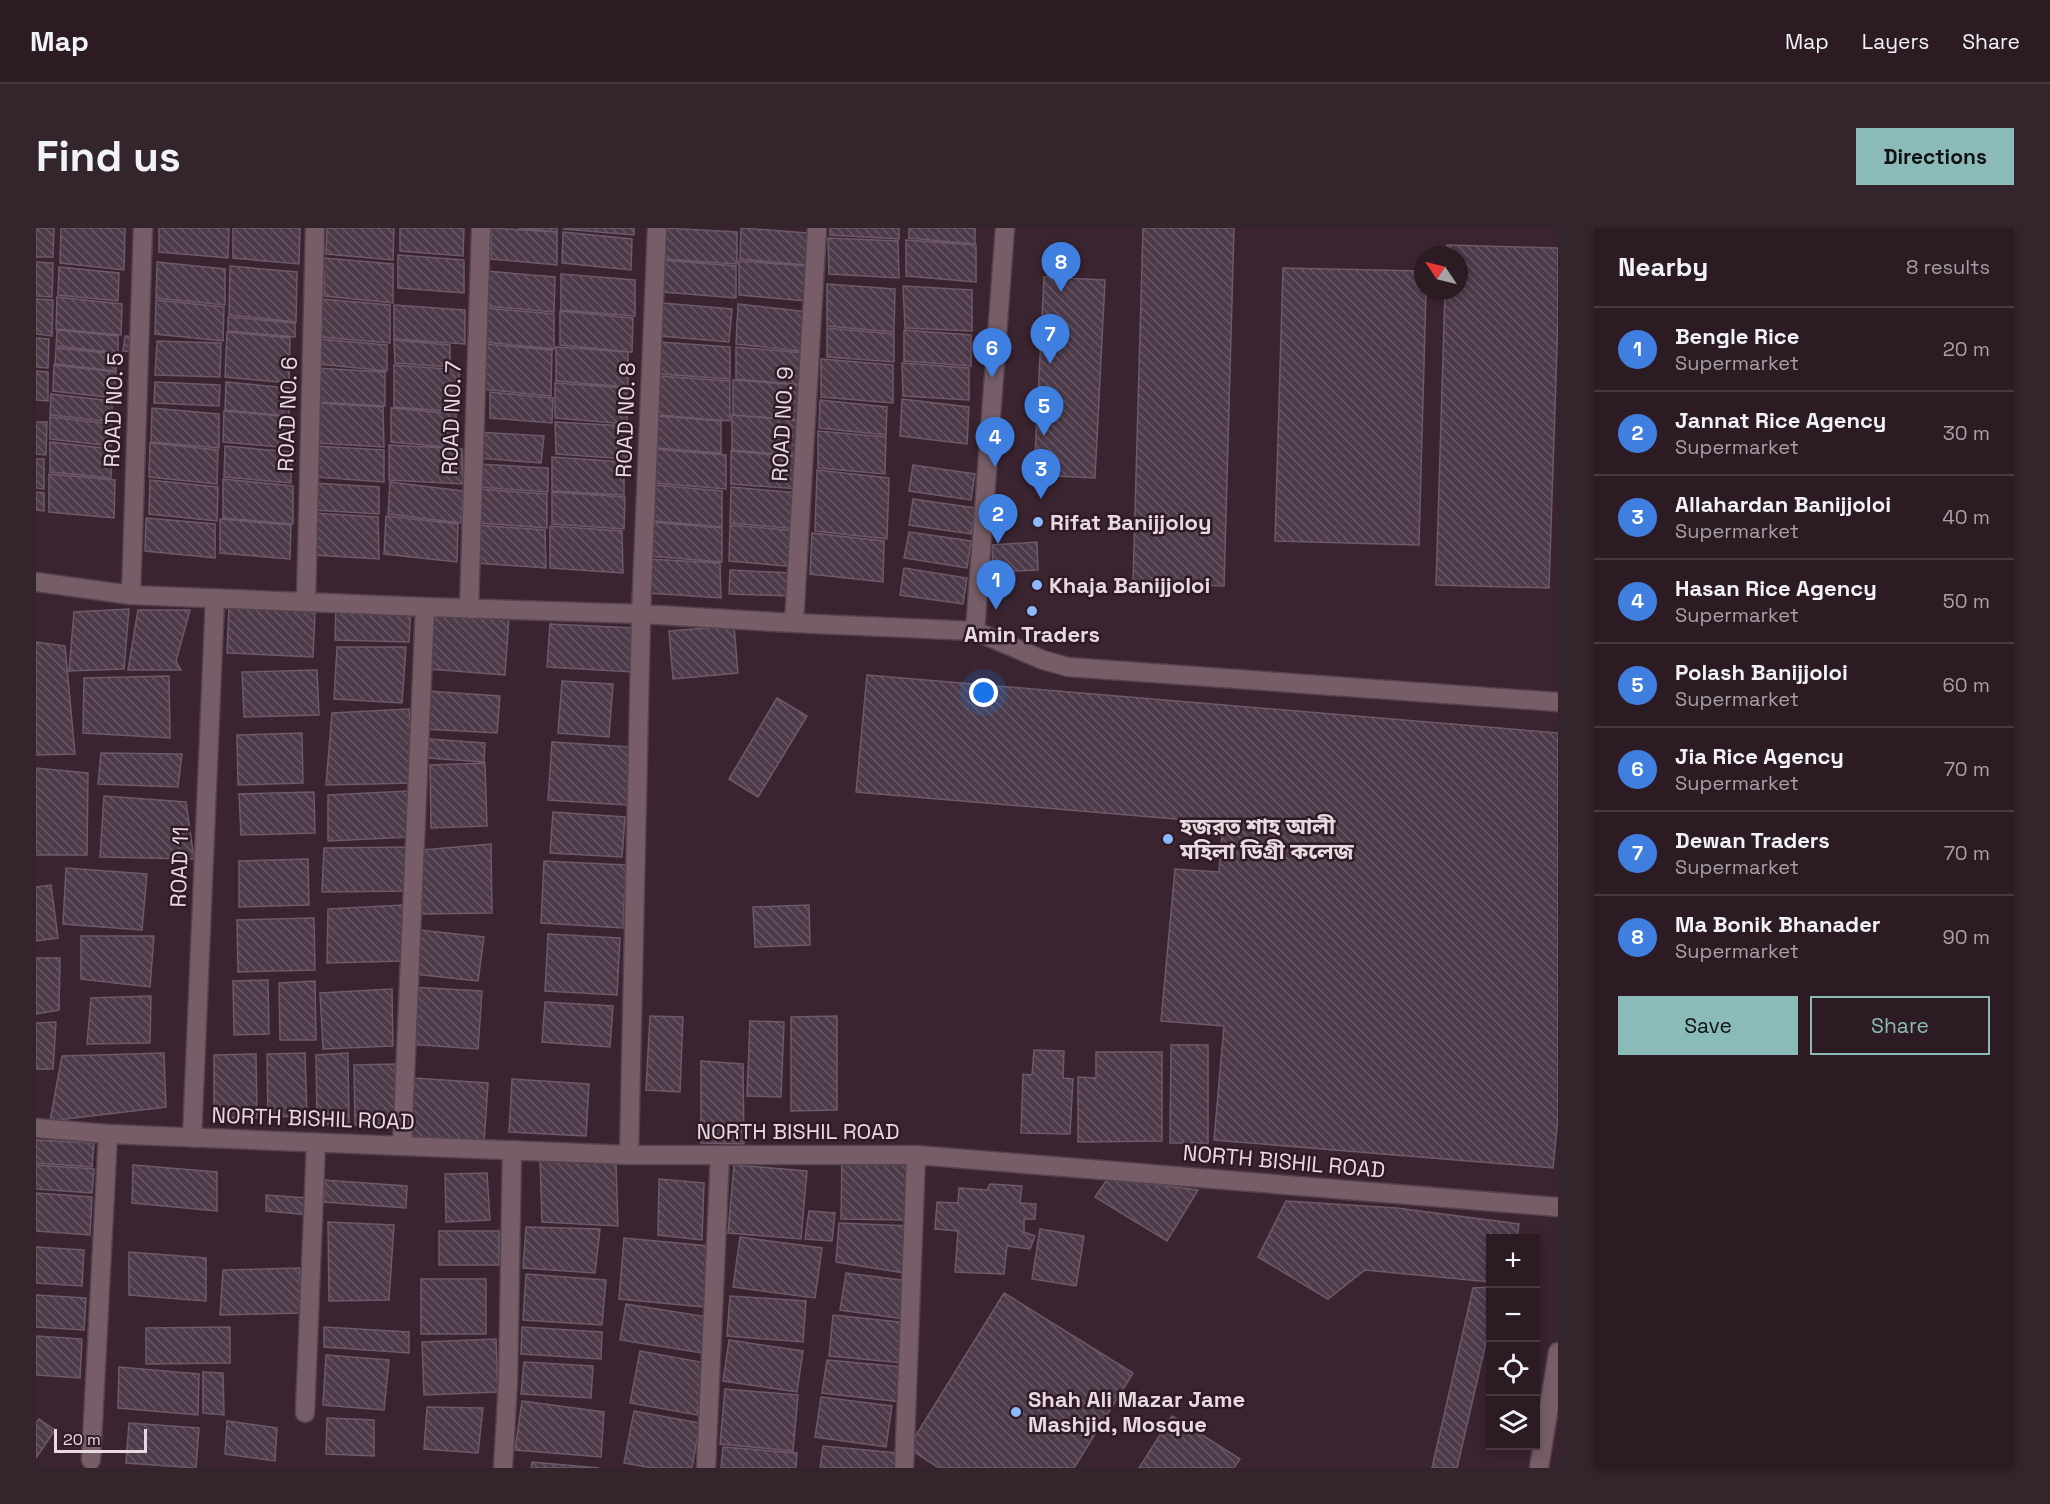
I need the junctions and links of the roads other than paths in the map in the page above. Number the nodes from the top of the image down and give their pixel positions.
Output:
1 (143, 228) edge
2 (315, 228) edge
3 (481, 228) edge
4 (657, 228) edge
5 (817, 228) edge
6 (1005, 228) edge
7 (36, 582) edge
8 (131, 595) junction
9 (215, 598) junction
10 (306, 602) junction
11 (425, 607) junction
12 (469, 609) junction
13 (640, 614) junction
14 (794, 624) junction
15 (975, 631) junction
16 (1558, 702) edge
17 (36, 1128) edge
18 (108, 1134) junction
19 (192, 1138) junction
20 (316, 1143) junction
21 (402, 1146) junction
22 (512, 1150) junction
23 (629, 1155) junction
24 (720, 1155) junction
25 (916, 1155) junction
26 (1558, 1207) edge
27 (1558, 1352) edge
28 (305, 1413) dead end
29 (91, 1460) dead end
30 (503, 1468) edge
31 (706, 1468) edge
32 (904, 1468) edge
33 (1539, 1468) edge

1 - 8 street, ROAD NO. 5
2 - 10 street, ROAD NO. 6
3 - 12 street, ROAD NO. 7
4 - 13 street, ROAD NO. 8
5 - 14 street, ROAD NO. 9
6 - 15 street
7 - 8 street
8 - 9 street
9 - 10 street
9 - 19 street, ROAD 11
10 - 11 street
11 - 12 street
11 - 21 street
12 - 13 street
13 - 14 street
13 - 23 street, ROAD NO. 8
14 - 15 street
15 - 16 street
17 - 18 street, NORTH BISHIL ROAD
18 - 19 street, NORTH BISHIL ROAD
18 - 29 street
19 - 20 street, NORTH BISHIL ROAD
20 - 21 street, NORTH BISHIL ROAD
20 - 28 street
21 - 22 street, NORTH BISHIL ROAD
22 - 23 street, NORTH BISHIL ROAD
22 - 30 street
23 - 24 street, NORTH BISHIL ROAD
24 - 25 street, NORTH BISHIL ROAD
24 - 31 street
25 - 26 street, NORTH BISHIL ROAD
25 - 32 street
27 - 33 street

